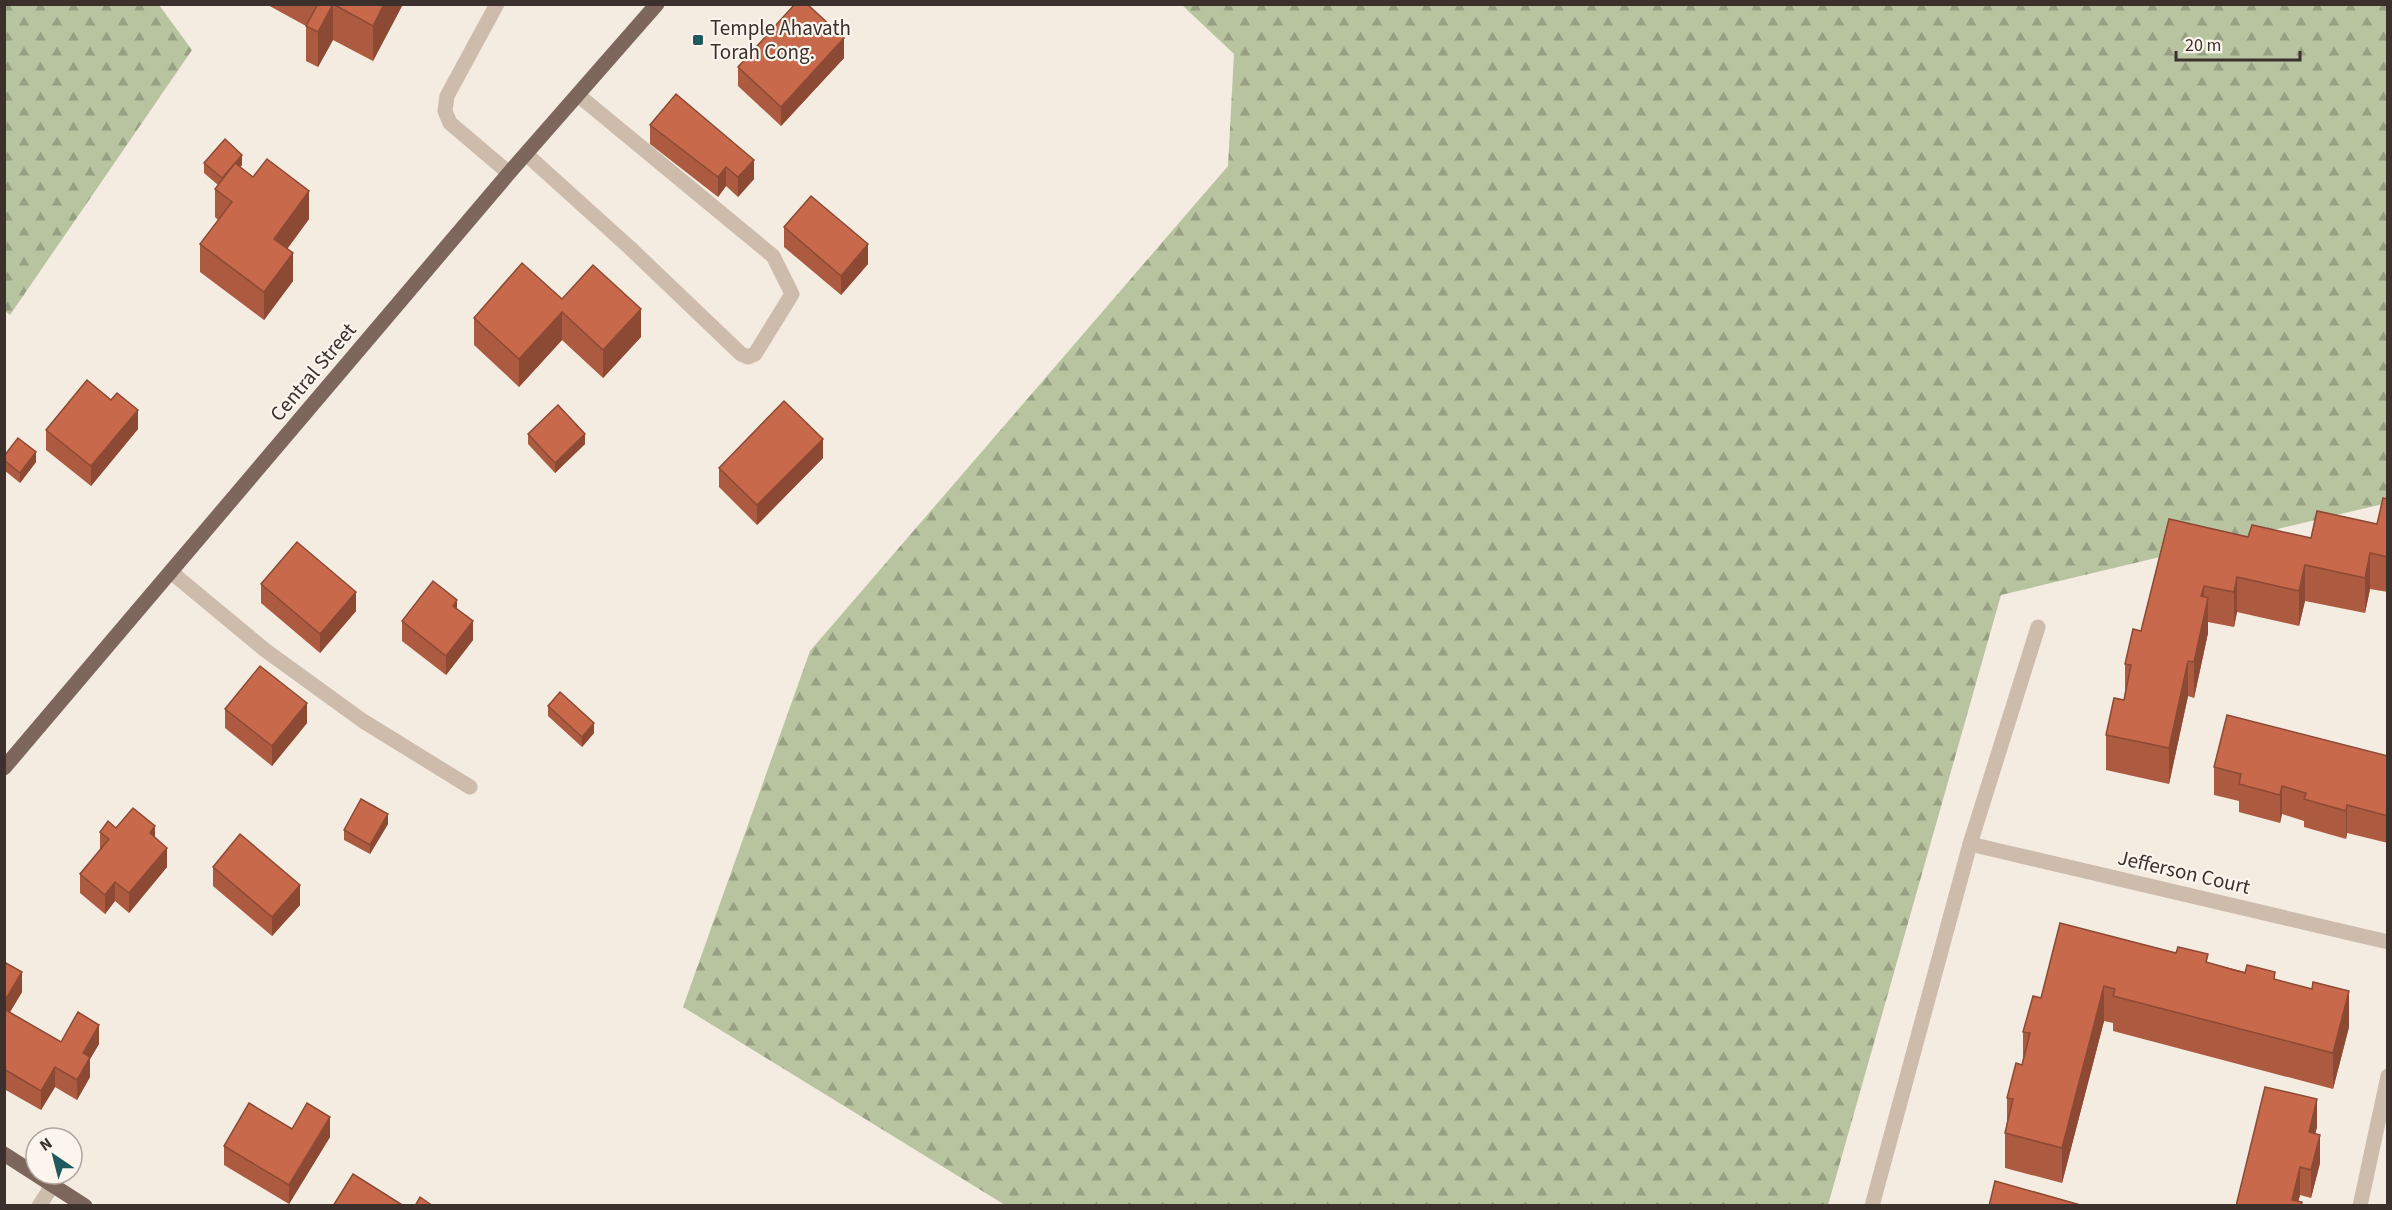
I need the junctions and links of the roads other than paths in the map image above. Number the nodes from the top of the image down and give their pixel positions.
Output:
1 (496, 4) edge
2 (657, 4) edge
3 (578, 95) junction
4 (526, 154) junction
5 (509, 173) junction
6 (171, 572) junction
7 (2038, 627) dead end
8 (4, 768) edge
9 (470, 787) dead end
10 (1970, 844) junction
11 (2388, 942) edge
12 (2388, 1076) edge
13 (4, 1154) edge
14 (24, 1167) edge
15 (52, 1186) joint
16 (39, 1206) edge
17 (86, 1206) edge
18 (1872, 1206) edge
19 (2360, 1206) edge

1 - 5 street
2 - 3 main road, Central Street
3 - 4 main road, Central Street
3 - 4 street
4 - 5 main road, Central Street
5 - 6 main road, Central Street
6 - 8 main road, Central Street
6 - 9 street
7 - 10 street
10 - 11 street, Jefferson Court
10 - 18 street
12 - 19 street
13 - 14 main road
15 - 16 street
15 - 17 main road

